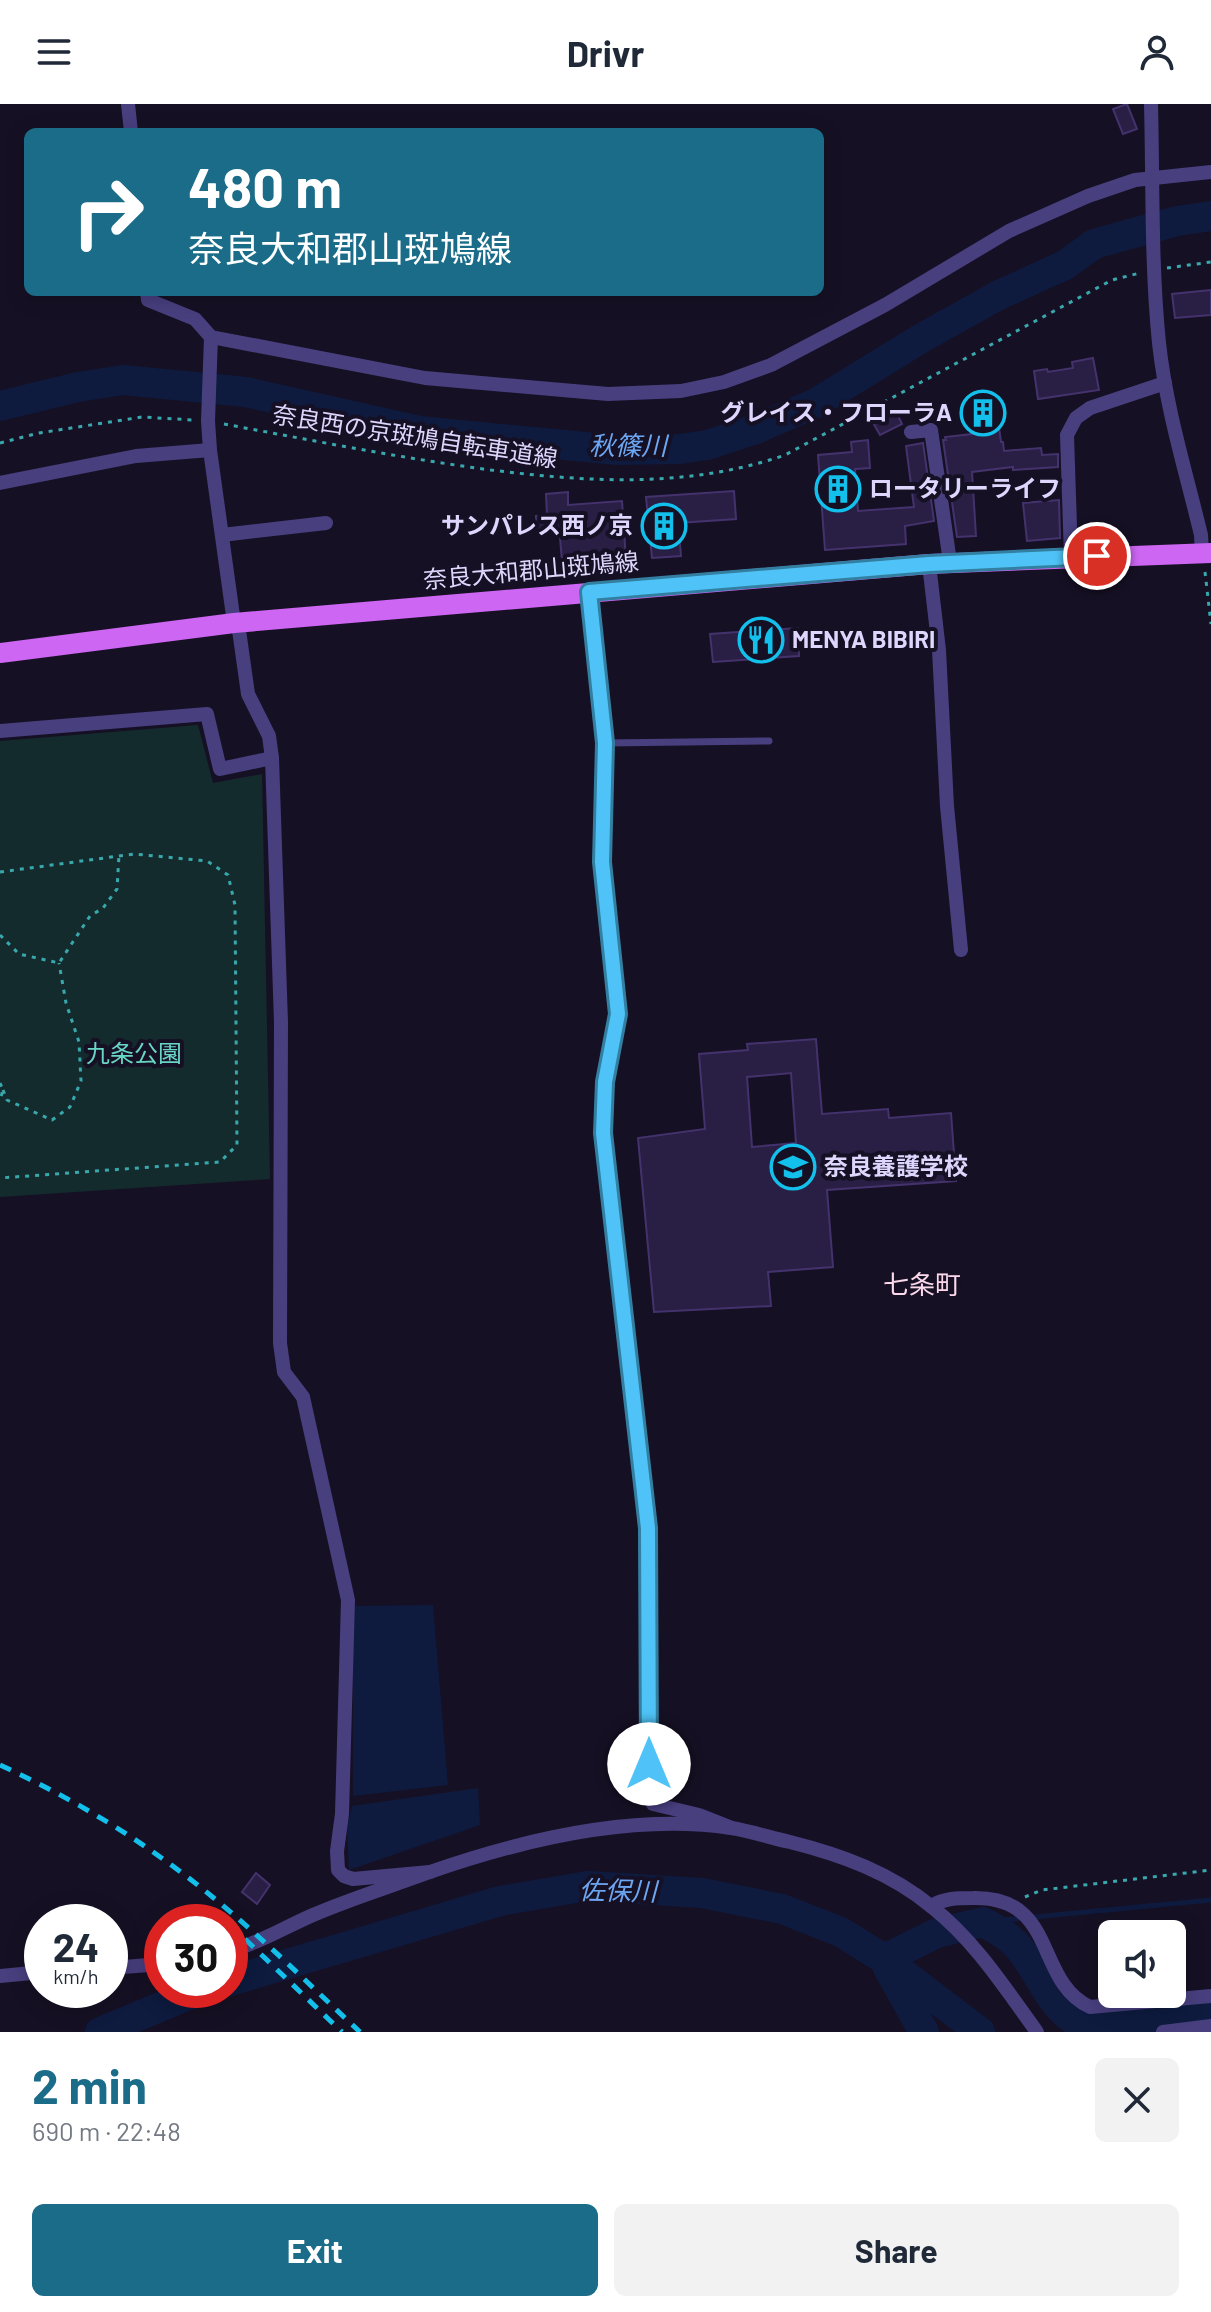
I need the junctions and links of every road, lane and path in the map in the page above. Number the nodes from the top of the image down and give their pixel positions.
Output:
1 (128, 104) edge
2 (1151, 104) edge
3 (131, 128) edge
4 (1211, 172) edge
5 (1153, 186) junction
6 (1211, 262) edge
7 (1154, 270) junction
8 (148, 296) edge
9 (211, 343) junction
10 (1165, 383) junction
11 (208, 421) junction
12 (946, 423) dead end
13 (931, 430) junction
14 (911, 432) dead end
15 (0, 443) edge
16 (210, 450) junction
17 (0, 483) edge
18 (326, 523) dead end
19 (222, 535) junction
20 (1206, 553) edge
21 (1071, 557) junction
22 (950, 562) junction
23 (929, 564) junction
24 (589, 592) junction
25 (236, 623) junction
26 (1211, 624) edge
27 (0, 653) edge
28 (0, 731) edge
29 (769, 741) dead end
30 (605, 743) junction
31 (272, 758) junction
32 (119, 855) junction
33 (0, 872) edge
34 (0, 935) edge
35 (961, 950) dead end
36 (59, 963) junction
37 (0, 1083) edge
38 (3, 1090) junction
39 (0, 1100) edge
40 (0, 1178) edge
41 (732, 1828) junction
42 (1211, 1870) edge
43 (430, 1872) junction
44 (1010, 1902) junction
45 (936, 1910) junction
46 (248, 1946) edge
47 (24, 1974) edge
48 (0, 1976) edge
49 (1211, 1996) edge
50 (1211, 2026) edge
51 (1037, 2032) edge
52 (1163, 2032) edge

1 - 3 street
2 - 5 street
4 - 5 street
5 - 7 street
5 - 9 street
6 - 7 path, 奈良西の京斑鳩自転車道線
7 - 10 street
7 - 11 path, 奈良西の京斑鳩自転車道線
8 - 9 street
9 - 11 street
10 - 20 street
10 - 21 street
11 - 15 path, 奈良西の京斑鳩自転車道線
11 - 16 street
12 - 13 street
13 - 14 street
13 - 22 street
16 - 17 street
16 - 19 street
18 - 19 street
19 - 25 street
20 - 21 main road, 奈良大和郡山斑鳩線
20 - 26 path
21 - 22 main road, 奈良大和郡山斑鳩線
22 - 23 main road, 奈良大和郡山斑鳩線
23 - 24 main road, 奈良大和郡山斑鳩線
23 - 35 street
24 - 25 main road, 奈良大和郡山斑鳩線
24 - 30 street
25 - 27 main road, 奈良大和郡山斑鳩線
25 - 31 street
28 - 31 street
29 - 30 lane
30 - 41 street
31 - 43 street
32 - 33 path
32 - 36 path
32 - 40 path
34 - 36 path
36 - 38 path
37 - 38 path
38 - 39 path
41 - 43 street
41 - 45 street
42 - 44 path
43 - 46 street
44 - 45 street
44 - 49 street
45 - 51 street
47 - 48 street
50 - 52 street

